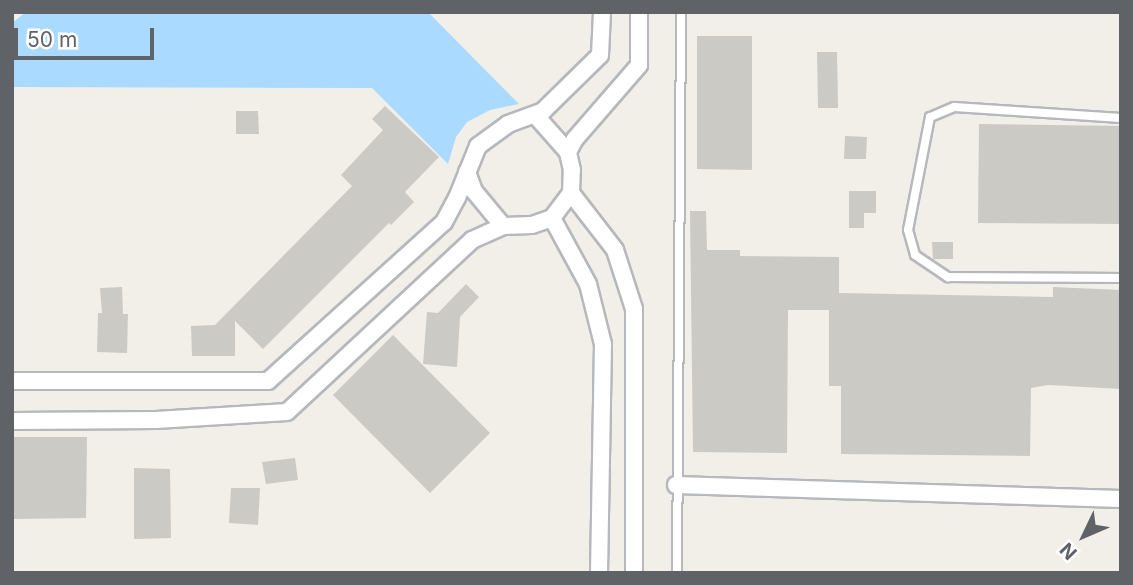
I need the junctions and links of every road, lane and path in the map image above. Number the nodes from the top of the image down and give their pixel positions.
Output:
1 (602, 12) edge
2 (639, 12) edge
3 (681, 12) edge
4 (536, 116) junction
5 (1121, 118) edge
6 (568, 152) junction
7 (467, 172) junction
8 (571, 193) junction
9 (552, 218) junction
10 (503, 226) junction
11 (1121, 278) edge
12 (12, 381) edge
13 (12, 421) edge
14 (676, 485) junction
15 (1121, 499) edge
16 (599, 573) edge
17 (634, 573) edge
18 (677, 573) edge

1 - 4 street
2 - 6 street
3 - 14 lane
4 - 6 street
4 - 7 street
5 - 11 lane
6 - 8 street
7 - 10 street
7 - 12 street
8 - 9 street
8 - 17 street
9 - 10 street
9 - 16 street
10 - 13 street
14 - 15 street
14 - 18 lane

